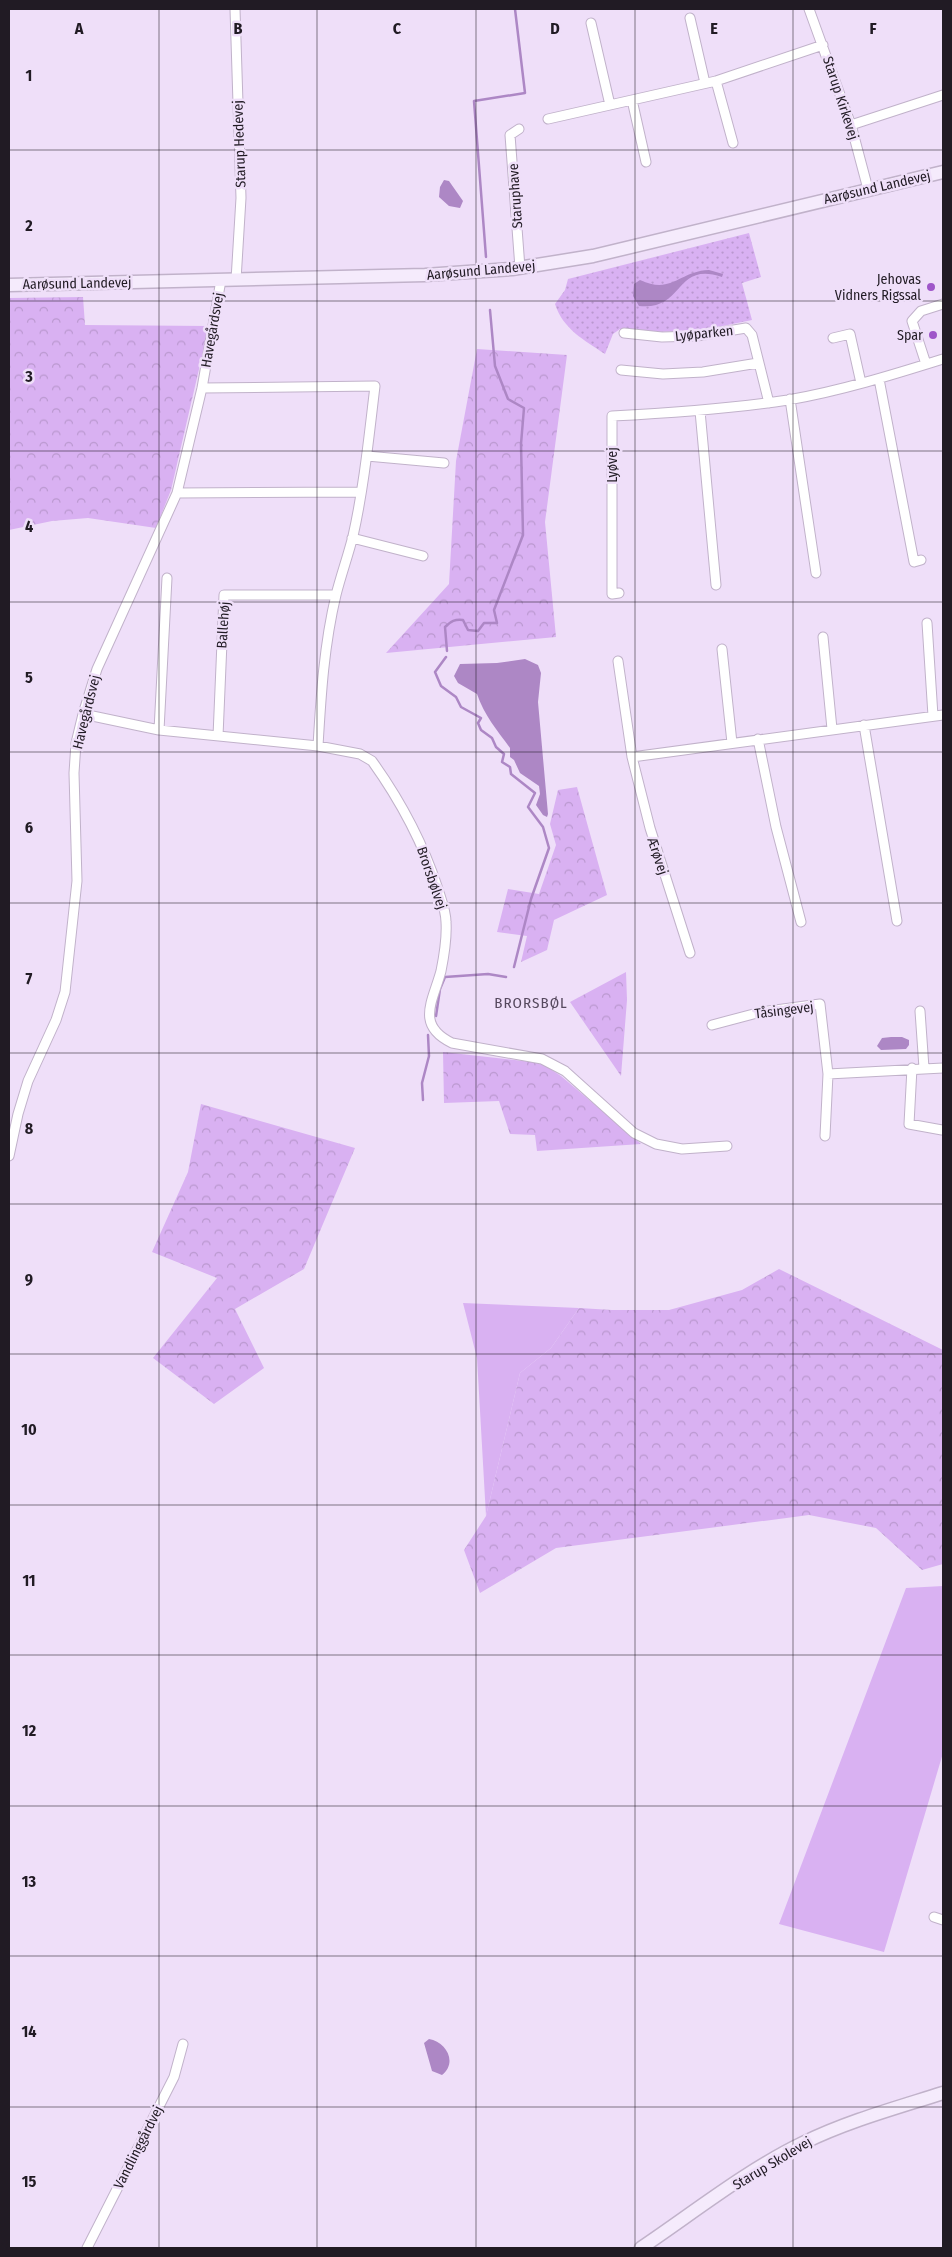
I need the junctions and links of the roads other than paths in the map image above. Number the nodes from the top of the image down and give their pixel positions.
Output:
1 (235, 9) edge
2 (809, 9) edge
3 (690, 18) dead end
4 (591, 22) dead end
5 (823, 45) junction
6 (716, 81) junction
7 (705, 83) junction
8 (943, 95) edge
9 (632, 100) junction
10 (610, 105) junction
11 (548, 119) dead end
12 (851, 125) junction
13 (519, 129) dead end
14 (733, 143) dead end
15 (646, 162) dead end
16 (943, 172) edge
17 (868, 189) junction
18 (520, 268) junction
19 (221, 280) junction
20 (236, 280) junction
21 (9, 285) edge
22 (943, 304) edge
23 (624, 333) dead end
24 (833, 338) dead end
25 (943, 359) edge
26 (758, 363) junction
27 (926, 364) junction
28 (622, 370) dead end
29 (879, 379) junction
30 (861, 383) junction
31 (202, 388) junction
32 (790, 399) junction
33 (769, 402) junction
34 (700, 411) junction
35 (366, 456) junction
36 (444, 463) dead end
37 (361, 492) junction
38 (177, 493) junction
39 (352, 538) junction
40 (423, 556) dead end
41 (921, 560) dead end
42 (816, 573) dead end
43 (167, 578) dead end
44 (716, 585) dead end
45 (620, 593) dead end
46 (336, 595) junction
47 (927, 623) dead end
48 (823, 637) dead end
49 (722, 649) dead end
50 (618, 661) dead end
51 (83, 714) junction
52 (943, 715) edge
53 (934, 716) junction
54 (864, 725) junction
55 (832, 729) junction
56 (159, 730) junction
57 (218, 736) junction
58 (758, 739) junction
59 (732, 743) junction
60 (318, 746) junction
61 (632, 756) junction
62 (897, 920) dead end
63 (801, 922) dead end
64 (690, 953) dead end
65 (920, 1011) dead end
66 (712, 1025) dead end
67 (912, 1068) junction
68 (924, 1068) junction
69 (943, 1068) edge
70 (828, 1074) junction
71 (942, 1130) dead end
72 (825, 1136) dead end
73 (726, 1146) dead end
74 (9, 1156) edge
75 (183, 2044) dead end
76 (943, 2093) edge
77 (87, 2248) edge
78 (640, 2248) edge

1 - 20 street, Starup Hedevej
2 - 5 street, Starup Kirkevej
3 - 7 street
4 - 10 street
5 - 6 street
5 - 12 street, Starup Kirkevej
6 - 7 street
6 - 14 street
7 - 9 street
8 - 12 street
9 - 10 street
9 - 15 street
10 - 11 street
12 - 17 street, Starup Kirkevej
13 - 18 street, Staruphave
16 - 17 street, Aarøsund Landevej
17 - 18 street, Aarøsund Landevej
18 - 20 street, Aarøsund Landevej
19 - 20 street, Aarøsund Landevej
19 - 21 street, Aarøsund Landevej
19 - 31 street, Havegårdsvej
22 - 27 street
23 - 26 street, Lyøparken
24 - 30 street
25 - 27 street, Lyøvej
26 - 28 street
26 - 33 street, Lyøparken
27 - 29 street, Lyøvej
29 - 30 street, Lyøvej
29 - 41 street
30 - 32 street, Lyøvej
31 - 35 street
31 - 38 street, Havegårdsvej
32 - 33 street, Lyøvej
32 - 42 street
33 - 34 street, Lyøvej
34 - 44 street
34 - 45 street, Lyøvej
35 - 36 street
35 - 37 street
37 - 38 street
37 - 39 street
38 - 51 street, Havegårdsvej
39 - 40 street
39 - 46 street
43 - 56 street
46 - 57 street, Ballehøj
46 - 60 street
47 - 53 street
48 - 55 street
49 - 59 street
50 - 61 street, Ærøvej
51 - 56 street, Brorsbølvej
51 - 74 street, Havegårdsvej
52 - 53 street
53 - 54 street
54 - 55 street
54 - 62 street
55 - 58 street
56 - 57 street, Brorsbølvej
57 - 60 street, Brorsbølvej
58 - 59 street
58 - 63 street
59 - 61 street
60 - 73 street, Brorsbølvej
61 - 64 street, Ærøvej
65 - 68 street
66 - 70 street, Tåsingevej
67 - 68 street
67 - 70 street
67 - 71 street
68 - 69 street
70 - 72 street, Tåsingevej
75 - 77 street, Vandlinggårdvej
76 - 78 street, Starup Skolevej

